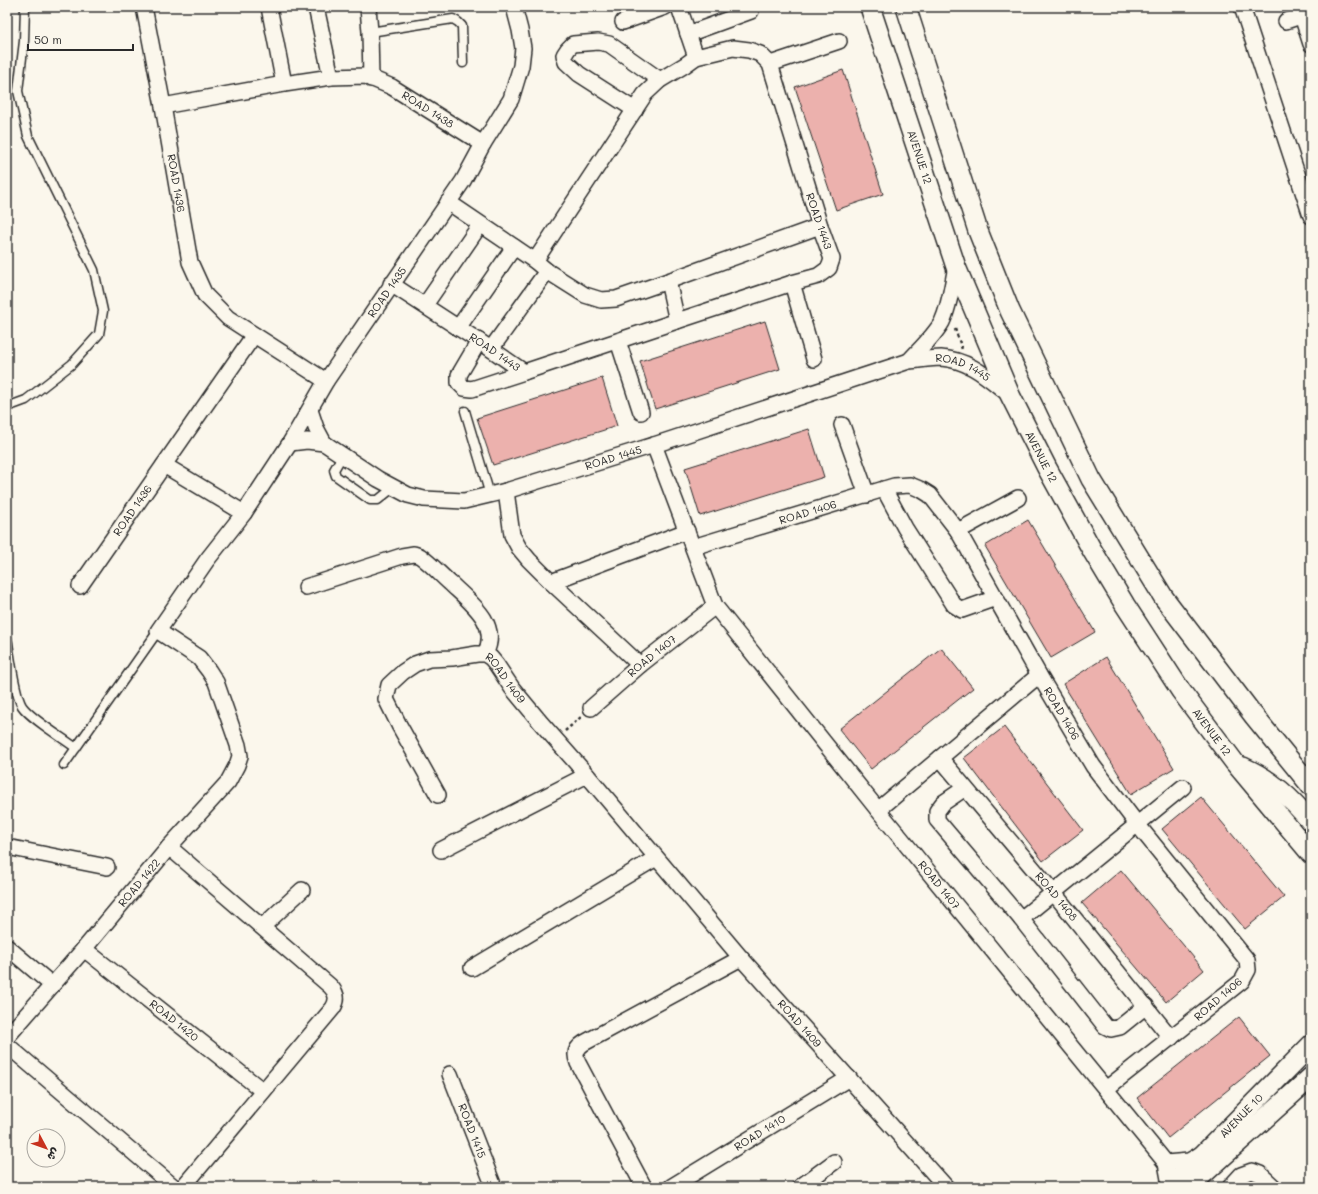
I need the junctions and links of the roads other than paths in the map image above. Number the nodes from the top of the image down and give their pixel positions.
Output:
1 (26, 7) edge
2 (144, 7) edge
3 (269, 7) edge
4 (316, 7) edge
5 (368, 7) edge
6 (514, 7) edge
7 (664, 7) edge
8 (679, 7) edge
9 (870, 7) edge
10 (906, 7) edge
11 (1242, 7) edge
12 (751, 11) dead end
13 (1306, 15) edge
14 (1286, 21) dead end
15 (623, 22) dead end
16 (370, 32) junction
17 (688, 34) junction
18 (839, 41) dead end
19 (1311, 44) edge
20 (696, 57) junction
21 (463, 63) dead end
22 (770, 64) junction
23 (330, 78) junction
24 (371, 79) junction
25 (660, 80) junction
26 (284, 84) junction
27 (163, 106) junction
28 (635, 110) junction
29 (483, 144) junction
30 (448, 202) junction
31 (1311, 216) edge
32 (480, 225) junction
33 (820, 226) junction
34 (514, 247) junction
35 (541, 266) junction
36 (956, 266) junction
37 (668, 281) junction
38 (391, 284) junction
39 (792, 284) junction
40 (425, 305) junction
41 (677, 321) junction
42 (458, 328) junction
43 (254, 335) junction
44 (618, 341) junction
45 (485, 345) junction
46 (814, 359) dead end
47 (910, 361) junction
48 (524, 372) junction
49 (326, 381) junction
50 (1010, 394) junction
51 (7, 407) edge
52 (310, 410) junction
53 (464, 411) dead end
54 (641, 412) dead end
55 (842, 424) dead end
56 (290, 443) junction
57 (324, 443) junction
58 (654, 445) junction
59 (342, 456) junction
60 (164, 464) junction
61 (394, 487) junction
62 (884, 489) junction
63 (506, 491) junction
64 (490, 495) junction
65 (867, 495) junction
66 (1018, 498) dead end
67 (244, 513) junction
68 (687, 531) junction
69 (958, 531) junction
70 (693, 547) junction
71 (551, 582) junction
72 (80, 586) dead end
73 (306, 588) dead end
74 (996, 598) junction
75 (715, 606) junction
76 (158, 631) junction
77 (7, 637) edge
78 (485, 654) junction
79 (640, 665) junction
80 (1040, 675) junction
81 (590, 708) road end
82 (76, 748) junction
83 (940, 758) junction
84 (1235, 763) junction
85 (64, 765) dead end
86 (588, 775) junction
87 (1311, 786) edge
88 (1183, 787) dead end
89 (965, 788) junction
90 (438, 795) dead end
91 (878, 810) junction
92 (1311, 822) edge
93 (1137, 824) junction
94 (7, 847) edge
95 (169, 847) junction
96 (1305, 848) edge
97 (441, 850) dead end
98 (656, 858) junction
99 (107, 867) dead end
100 (1311, 869) edge
101 (302, 890) dead end
102 (1053, 892) junction
103 (1021, 919) junction
104 (262, 927) junction
105 (7, 948) edge
106 (84, 950) junction
107 (741, 958) junction
108 (472, 968) dead end
109 (52, 985) junction
110 (1146, 1006) junction
111 (7, 1037) edge
112 (1171, 1038) junction
113 (7, 1045) edge
114 (1311, 1045) edge
115 (450, 1074) dead end
116 (1311, 1077) edge
117 (849, 1078) junction
118 (1106, 1089) junction
119 (263, 1091) junction
120 (1207, 1152) junction
121 (834, 1162) dead end
122 (1166, 1163) junction
123 (174, 1187) edge
124 (183, 1187) edge
125 (494, 1187) edge
126 (644, 1187) edge
127 (671, 1187) edge
128 (800, 1187) edge
129 (946, 1187) edge
130 (1170, 1187) edge
131 (1189, 1187) edge
132 (1230, 1187) edge
133 (1274, 1187) edge

1 - 51 lane
2 - 27 street, ROAD 1436
3 - 26 street
4 - 23 street
5 - 16 street
6 - 29 street, ROAD 1435
7 - 15 street
8 - 17 street
9 - 36 street, AVENUE 12
10 - 87 street
11 - 31 street
12 - 17 street
13 - 14 street
13 - 19 street
16 - 21 lane
16 - 24 street
17 - 20 street
18 - 22 street
20 - 22 street
20 - 25 street
22 - 33 street, ROAD 1443
23 - 24 street, ROAD 1438
23 - 26 street, ROAD 1438
24 - 29 street, ROAD 1438
25 - 28 street
25 - 28 street
26 - 27 street, ROAD 1438
27 - 43 street, ROAD 1436
28 - 35 street
29 - 30 street, ROAD 1435
30 - 32 street
30 - 38 street, ROAD 1435
32 - 34 street
32 - 40 street
33 - 37 street
33 - 39 street, ROAD 1443
34 - 35 street
34 - 42 street
35 - 37 street
35 - 45 street
36 - 47 street, ROAD 1445
36 - 50 street, AVENUE 12
37 - 41 street
38 - 40 street, ROAD 1443
38 - 49 street, ROAD 1435
39 - 41 street, ROAD 1443
39 - 46 street
40 - 42 street, ROAD 1443
41 - 44 street, ROAD 1443
42 - 45 street, ROAD 1443
43 - 49 street, ROAD 1436
43 - 60 street, ROAD 1436
44 - 48 street, ROAD 1443
44 - 54 street
45 - 48 street, ROAD 1443
45 - 48 street
47 - 50 street, ROAD 1445
47 - 58 street, ROAD 1445
49 - 52 street, ROAD 1435
50 - 84 street, AVENUE 12
52 - 56 street, ROAD 1435
52 - 57 street, ROAD 1445
53 - 64 lane
55 - 65 street
56 - 57 street
56 - 67 street, ROAD 1435
57 - 59 street, ROAD 1445
58 - 63 street, ROAD 1445
58 - 68 street, ROAD 1407
59 - 61 street, ROAD 1445
59 - 61 lane
60 - 67 street
60 - 72 street, ROAD 1436
61 - 64 street, ROAD 1445
62 - 65 street, ROAD 1406
62 - 69 street, ROAD 1406
62 - 74 street
63 - 64 street, ROAD 1445
63 - 71 street
65 - 70 street, ROAD 1406
66 - 69 street
67 - 76 street, ROAD 1435
68 - 70 street, ROAD 1407
68 - 71 street
69 - 74 street, ROAD 1406
70 - 75 street, ROAD 1407
71 - 79 street
73 - 78 street
74 - 80 street, ROAD 1406
75 - 79 street, ROAD 1407
75 - 91 street, ROAD 1407
76 - 82 lane
76 - 95 street, ROAD 1422
77 - 82 lane
78 - 86 street, ROAD 1409
78 - 90 street, ROAD 1409
79 - 81 street, ROAD 1407
80 - 83 street
80 - 93 street, ROAD 1406
82 - 85 lane
83 - 89 street, ROAD 1408
83 - 91 street
84 - 92 street
84 - 96 street, AVENUE 12
86 - 97 street
86 - 98 street, ROAD 1409
88 - 93 street
89 - 102 street, ROAD 1408
89 - 103 street
91 - 118 street, ROAD 1407
93 - 102 street
93 - 112 street, ROAD 1406
94 - 99 street
95 - 104 street
95 - 106 street, ROAD 1422
96 - 100 street, AVENUE 12
98 - 107 street, ROAD 1409
98 - 108 street
101 - 104 street
102 - 103 street
102 - 110 street, ROAD 1408
103 - 110 street
104 - 119 street
105 - 109 street
106 - 109 street, ROAD 1422
106 - 119 street, ROAD 1420
107 - 117 street, ROAD 1409
107 - 126 street
109 - 111 street, ROAD 1422
110 - 112 street, ROAD 1408
112 - 118 street, ROAD 1406
113 - 123 street
114 - 120 street, AVENUE 10
115 - 125 street, ROAD 1415
116 - 131 street, AVENUE 10
117 - 127 street, ROAD 1410
117 - 129 street, ROAD 1409
118 - 122 street, ROAD 1407
119 - 124 street
120 - 122 street
120 - 130 street, AVENUE 10
121 - 128 street
122 - 130 street, ROAD 1407
132 - 133 street

